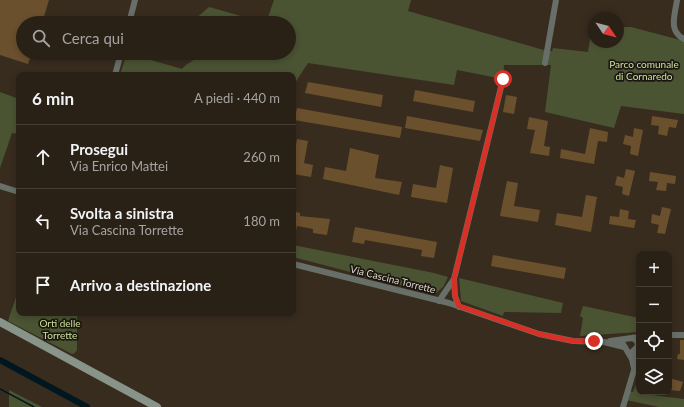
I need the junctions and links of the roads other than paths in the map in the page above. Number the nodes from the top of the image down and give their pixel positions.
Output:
1 (135, 0) edge
2 (556, 0) edge
3 (677, 0) edge
4 (131, 16) edge
5 (684, 39) edge
6 (118, 60) edge
7 (545, 62) dead end
8 (116, 72) edge
9 (503, 79) dead end
10 (0, 186) edge
11 (16, 191) edge
12 (296, 265) edge
13 (454, 279) junction
14 (439, 301) junction
15 (459, 306) junction
16 (0, 322) edge
17 (672, 335) edge
18 (684, 335) edge
19 (626, 339) junction
20 (636, 340) edge
21 (604, 342) junction
22 (625, 349) junction
23 (636, 350) edge
24 (636, 359) edge
25 (634, 369) junction
26 (157, 407) edge
27 (623, 407) edge

1 - 4 street
2 - 7 street
3 - 5 street
6 - 8 street
9 - 13 street
10 - 11 street
12 - 14 street, Via Cascina Torrette
13 - 14 street
13 - 15 street
14 - 15 street, Via Cascina Torrette
15 - 21 street, Via Cascina Torrette
16 - 26 main road
17 - 18 street
19 - 20 street, Via Cascina Torrette
19 - 21 street, Via Cascina Torrette
19 - 22 street
21 - 22 street, Via Cascina Torrette
22 - 23 street
22 - 25 street
24 - 25 street
25 - 27 street

